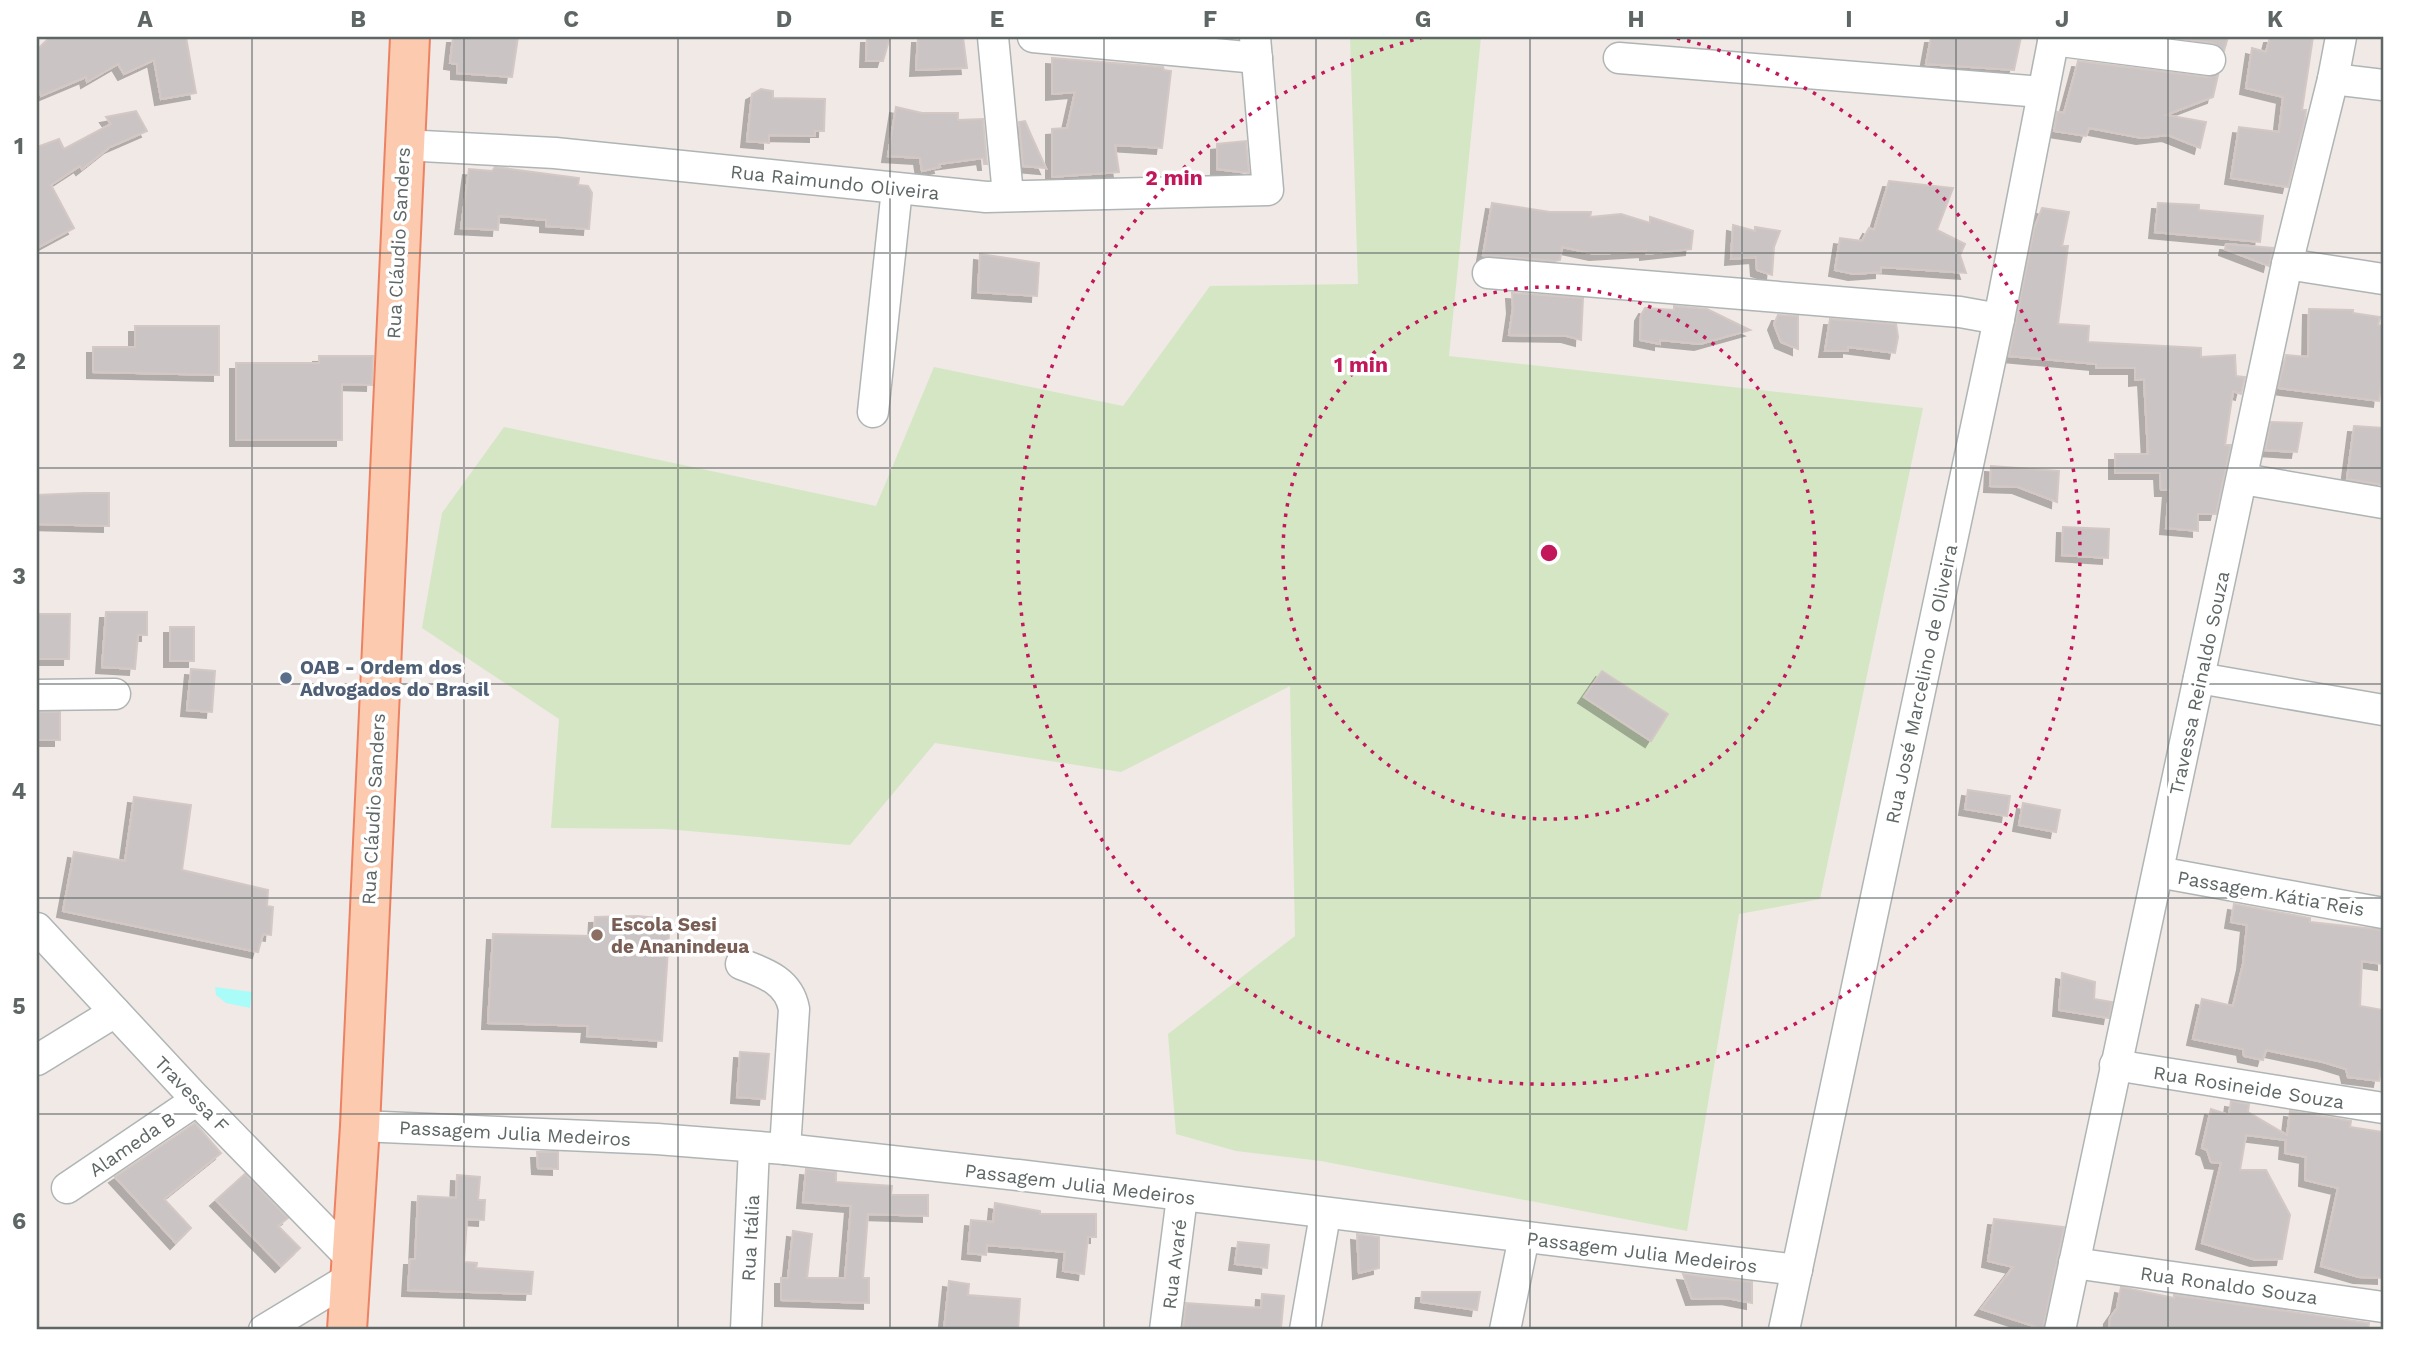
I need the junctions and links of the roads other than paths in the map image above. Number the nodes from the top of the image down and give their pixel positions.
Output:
1 (410, 37) edge
2 (993, 37) edge
3 (1033, 37) edge
4 (2340, 37) edge
5 (2054, 38) edge
6 (1256, 47) edge
7 (1619, 58) dead end
8 (2210, 60) dead end
9 (2333, 79) junction
10 (2383, 85) edge
11 (2042, 92) junction
12 (403, 145) junction
13 (897, 189) junction
14 (1008, 195) junction
15 (2287, 264) junction
16 (1488, 273) dead end
17 (2383, 279) edge
18 (1999, 319) junction
19 (873, 412) dead end
20 (2243, 479) junction
21 (2383, 503) edge
22 (2199, 678) junction
23 (115, 694) dead end
24 (37, 695) edge
25 (2383, 710) edge
26 (2158, 872) junction
27 (2383, 913) edge
28 (37, 928) edge
29 (741, 964) dead end
30 (115, 1012) junction
31 (37, 1060) edge
32 (2115, 1065) junction
33 (197, 1100) junction
34 (2383, 1108) edge
35 (360, 1126) junction
36 (754, 1147) junction
37 (785, 1149) junction
38 (67, 1188) dead end
39 (1182, 1197) junction
40 (1325, 1214) junction
41 (1524, 1237) junction
42 (2074, 1263) junction
43 (350, 1268) junction
44 (1797, 1270) junction
45 (2383, 1307) edge
46 (264, 1330) edge
47 (347, 1330) edge
48 (746, 1330) edge
49 (1164, 1330) edge
50 (1305, 1330) edge
51 (1505, 1330) edge
52 (1784, 1330) edge
53 (2060, 1330) edge

1 - 12 main road, Rua Cláudio Sanders
2 - 14 street
3 - 6 street
4 - 9 street, Travessa Reinaldo Souza
5 - 8 street
5 - 11 street, Rua José Marcelino de Oliveira
6 - 14 street, Rua Raimundo Oliveira
7 - 11 street
9 - 10 street
9 - 15 street, Travessa Reinaldo Souza
11 - 18 street, Rua José Marcelino de Oliveira
12 - 13 street, Rua Raimundo Oliveira
12 - 35 main road, Rua Cláudio Sanders
13 - 14 street, Rua Raimundo Oliveira
13 - 19 street
15 - 17 street
15 - 20 street, Travessa Reinaldo Souza
16 - 18 street
18 - 44 street, Rua José Marcelino de Oliveira
20 - 21 street
20 - 22 street, Travessa Reinaldo Souza
22 - 25 street
22 - 26 street, Travessa Reinaldo Souza
23 - 24 street
26 - 27 street, Passagem Kátia Reis
26 - 32 street, Travessa Reinaldo Souza
28 - 30 street, Travessa F
29 - 37 street
30 - 31 street
30 - 33 street, Travessa F
32 - 34 street, Rua Rosineide Souza
32 - 42 street, Travessa Reinaldo Souza
33 - 38 street, Alameda B
33 - 43 street, Travessa F
35 - 36 street, Passagem Julia Medeiros
35 - 43 main road, Rua Cláudio Sanders
36 - 37 street, Passagem Julia Medeiros
36 - 48 street, Rua Itália
37 - 39 street, Passagem Julia Medeiros
39 - 40 street, Passagem Julia Medeiros
39 - 49 street, Rua Avaré
40 - 41 street, Passagem Julia Medeiros
40 - 50 street
41 - 44 street, Passagem Julia Medeiros
41 - 51 street
42 - 45 street, Rua Ronaldo Souza
42 - 53 street, Travessa Reinaldo Souza
43 - 46 street
43 - 47 main road, Rua Cláudio Sanders
44 - 52 street, Rua José Marcelino de Oliveira

